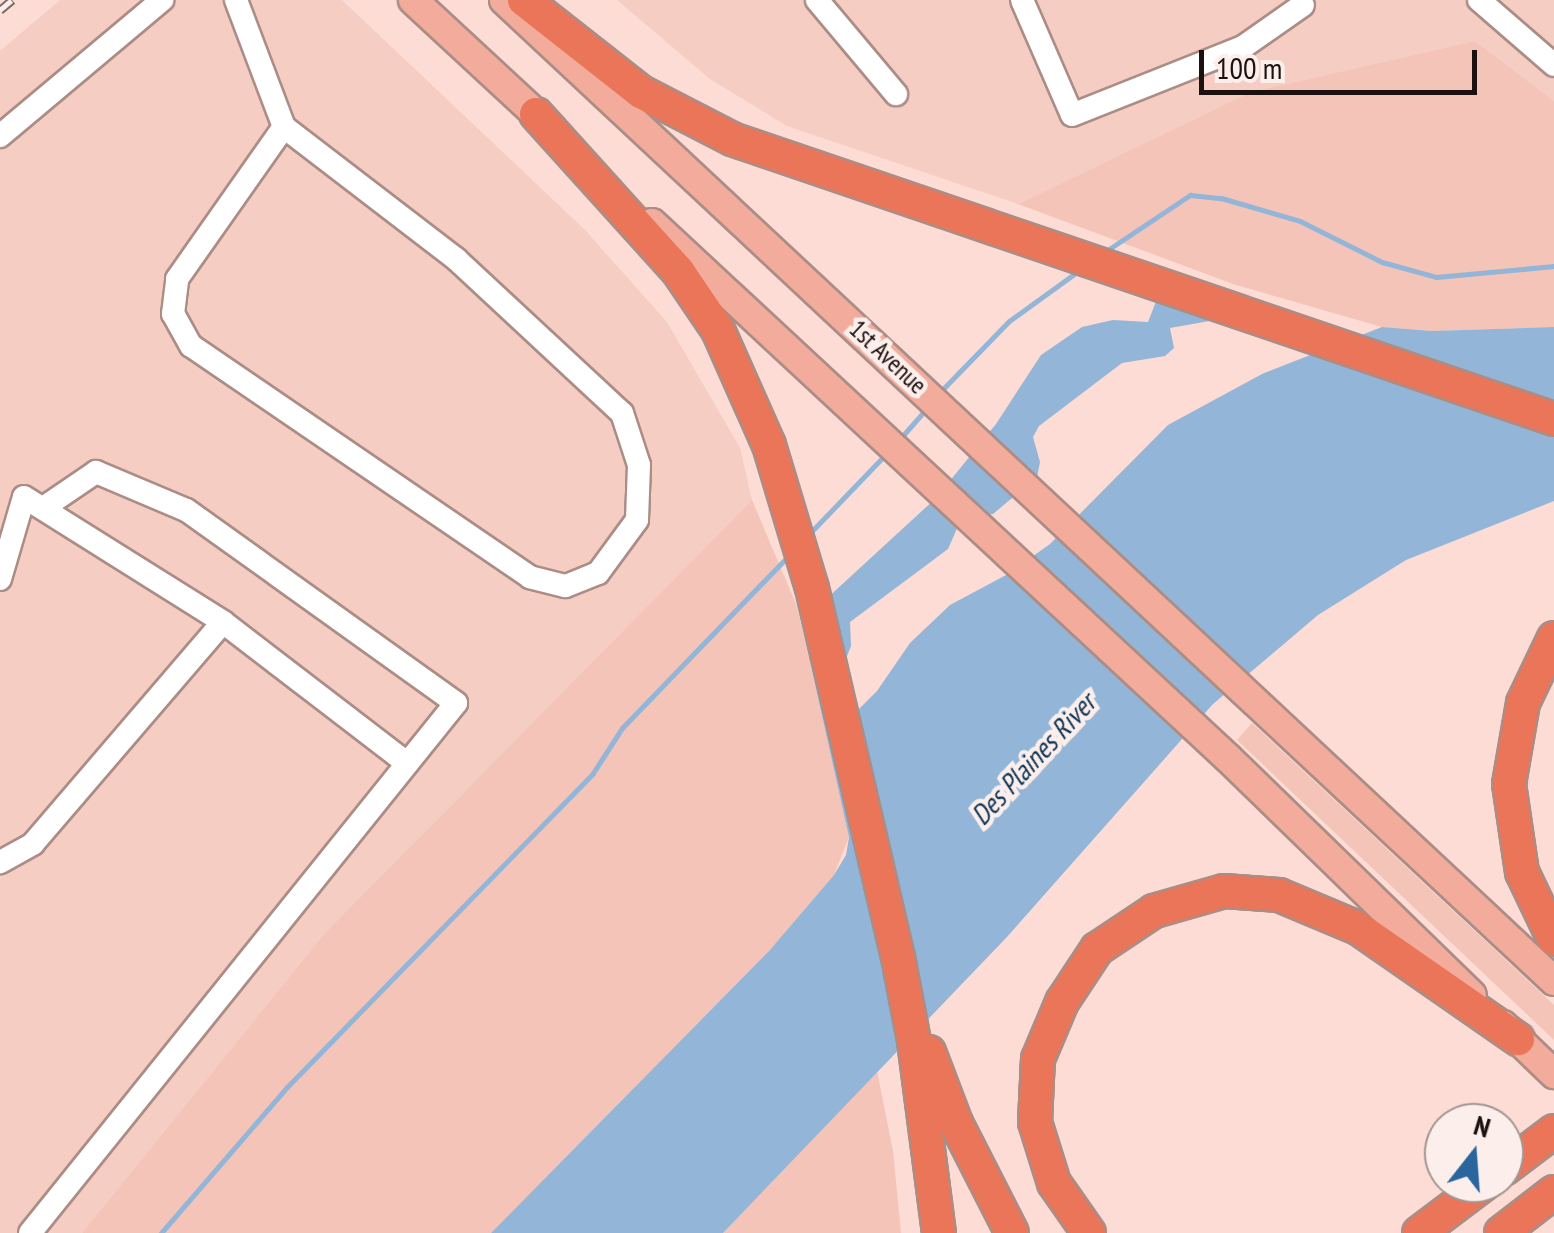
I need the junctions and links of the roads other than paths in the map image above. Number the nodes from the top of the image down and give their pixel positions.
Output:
1 (162, 0) edge
2 (236, 0) edge
3 (413, 0) edge
4 (504, 0) edge
5 (524, 0) edge
6 (816, 0) edge
7 (1022, 0) edge
8 (1480, 0) edge
9 (1305, 2) edge
10 (1554, 65) edge
11 (896, 94) dead end
12 (536, 114) junction
13 (284, 127) junction
14 (0, 136) edge
15 (1554, 419) edge
16 (43, 508) junction
17 (0, 580) edge
18 (223, 622) junction
19 (1554, 638) edge
20 (407, 763) junction
21 (0, 862) edge
22 (1554, 939) edge
23 (1554, 981) edge
24 (1518, 1039) junction
25 (1550, 1070) edge
26 (941, 1125) junction
27 (1554, 1131) edge
28 (1524, 1154) edge
29 (1554, 1192) edge
30 (1458, 1203) edge
31 (1424, 1228) edge
32 (30, 1233) edge
33 (939, 1233) edge
34 (1012, 1233) edge
35 (1090, 1233) edge
36 (1501, 1233) edge

1 - 14 street
2 - 13 street
3 - 12 main road
4 - 23 main road, 1st Avenue
5 - 15 highway
6 - 11 street
7 - 9 street
8 - 10 street
12 - 24 main road
12 - 26 highway
13 - 13 street
16 - 17 street
16 - 18 street
16 - 20 street
18 - 20 street
18 - 21 street
19 - 22 highway
20 - 32 street
24 - 25 main road
24 - 35 highway
26 - 33 highway
26 - 34 highway
27 - 28 highway
29 - 36 highway
30 - 31 highway

